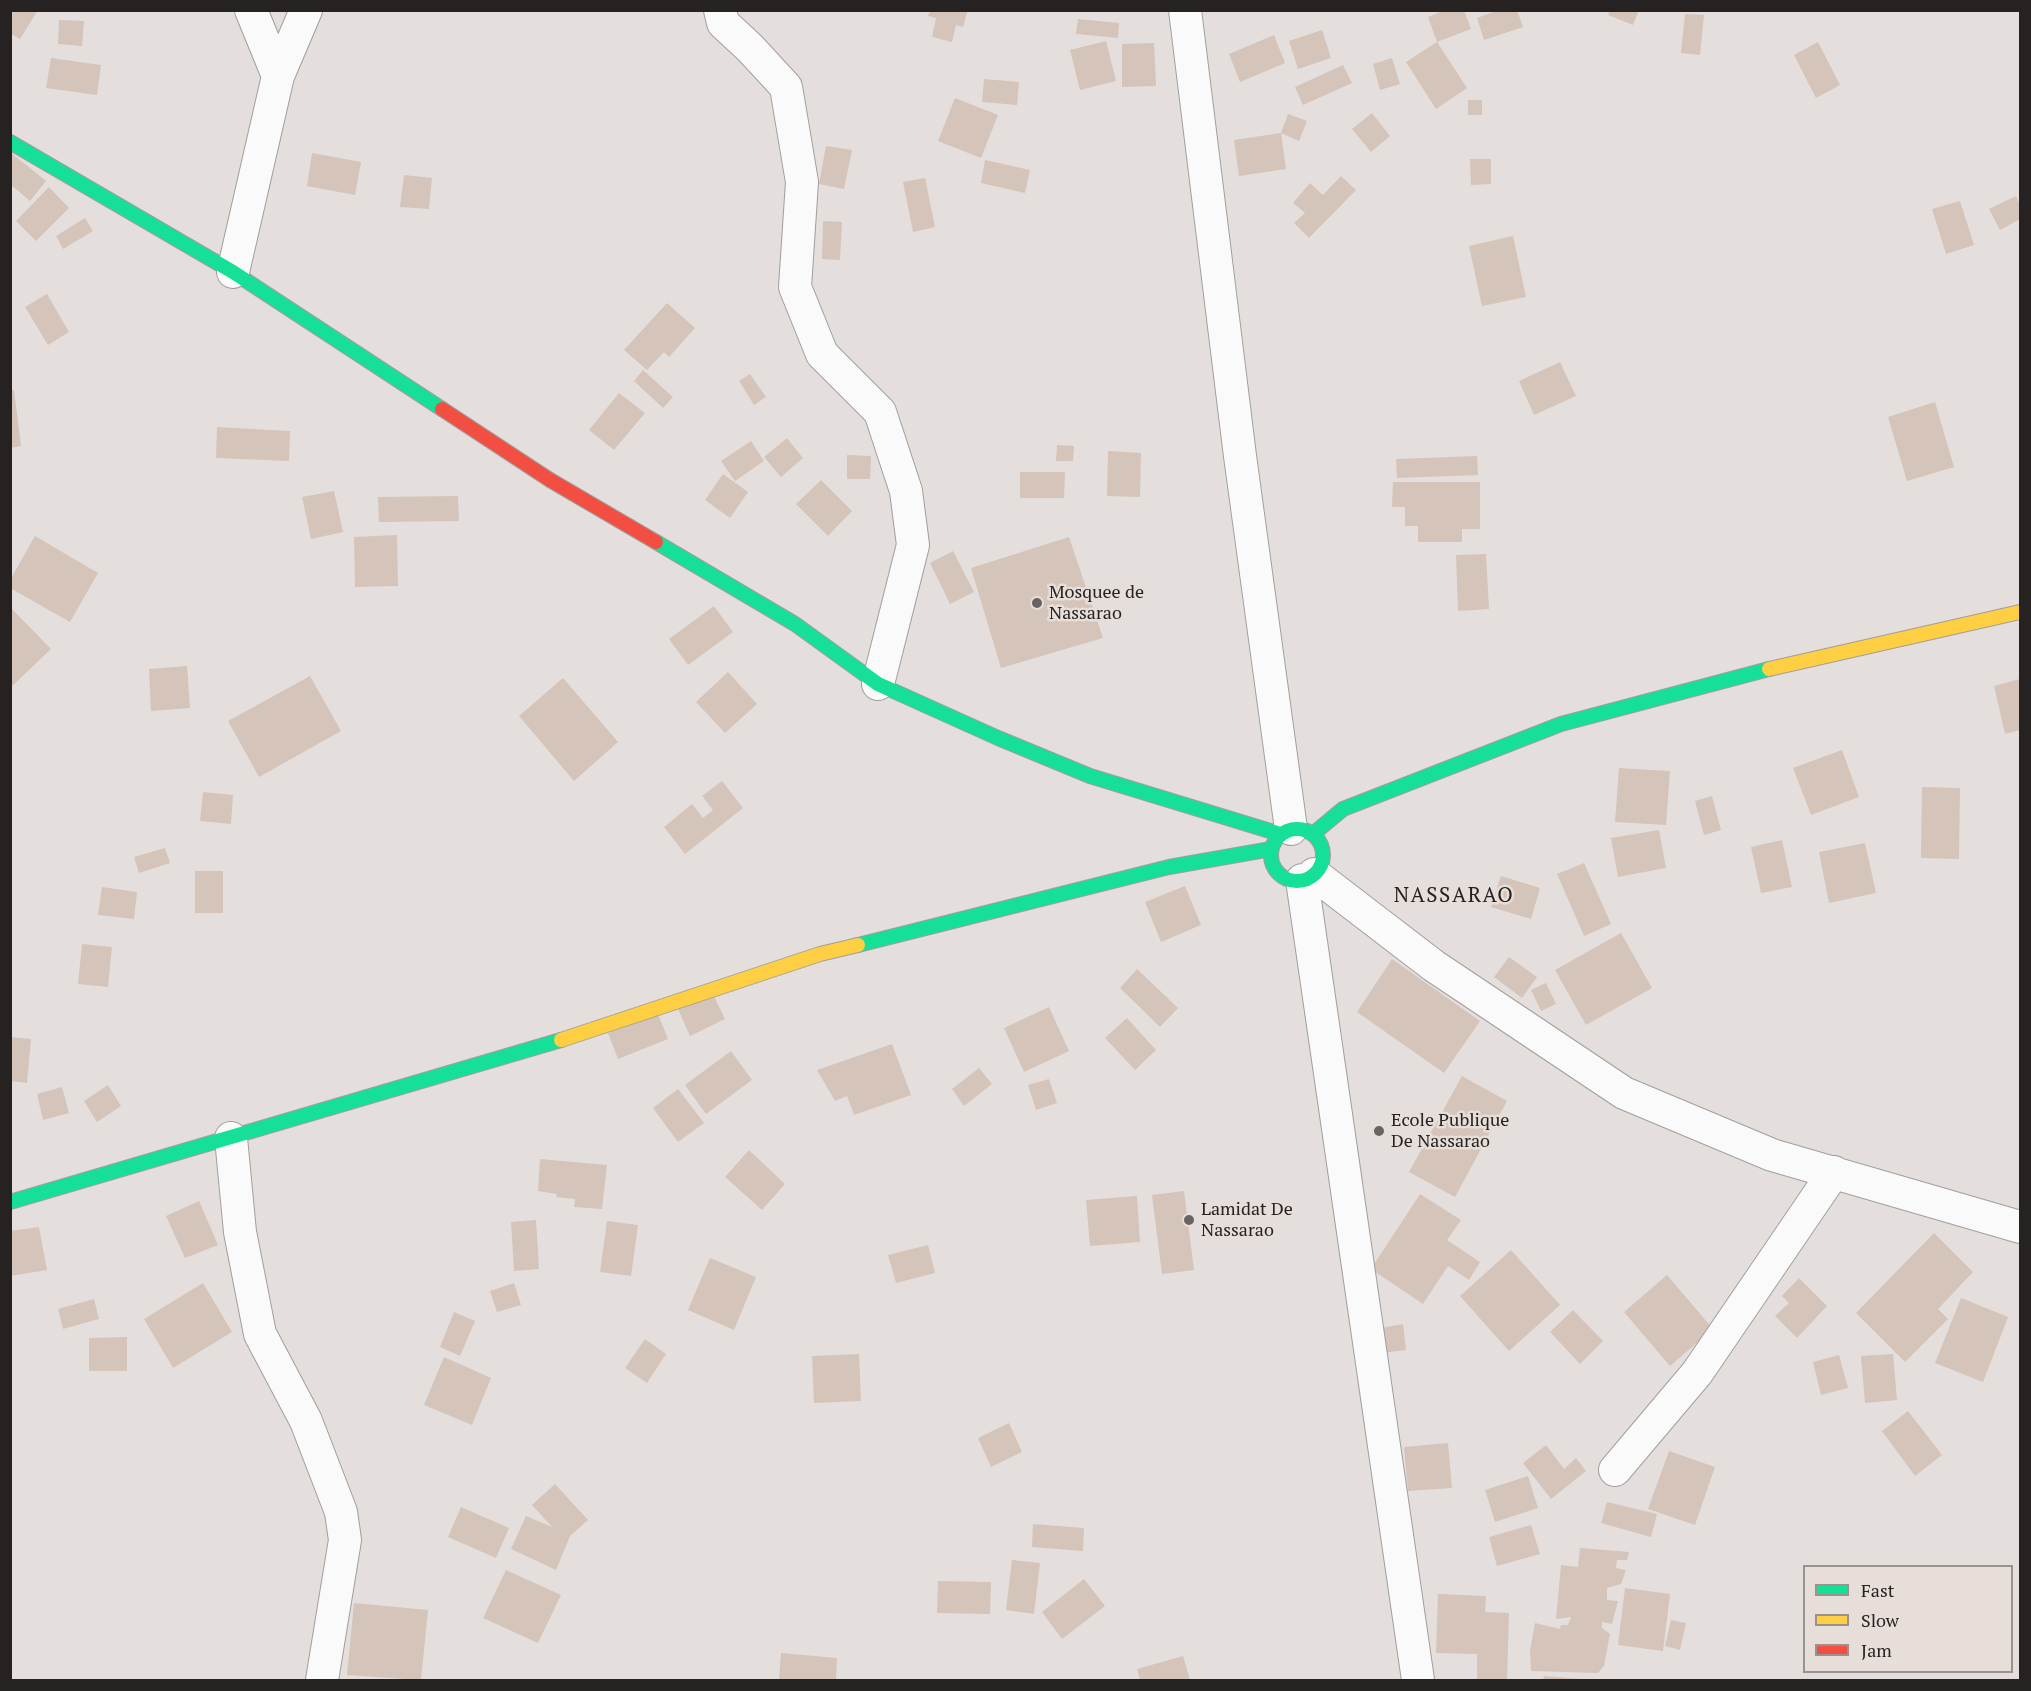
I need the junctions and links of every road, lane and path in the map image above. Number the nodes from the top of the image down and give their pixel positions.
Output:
1 (250, 10) edge
2 (306, 10) edge
3 (720, 10) edge
4 (1189, 12) edge
5 (278, 76) junction
6 (10, 142) edge
7 (233, 272) junction
8 (2020, 612) edge
9 (878, 684) junction
10 (1289, 837) junction
11 (1308, 877) junction
12 (231, 1138) junction
13 (1834, 1172) junction
14 (10, 1202) edge
15 (2020, 1227) edge
16 (1615, 1470) dead end
17 (322, 1680) edge
18 (1418, 1680) edge

1 - 5 street
2 - 5 street
3 - 9 street
4 - 10 street
5 - 7 street
6 - 7 street
7 - 9 street
8 - 10 street
9 - 10 street
10 - 11 street
10 - 11 street
10 - 12 street
11 - 13 street
11 - 18 street
12 - 14 street
12 - 17 street
13 - 15 street
13 - 16 street

